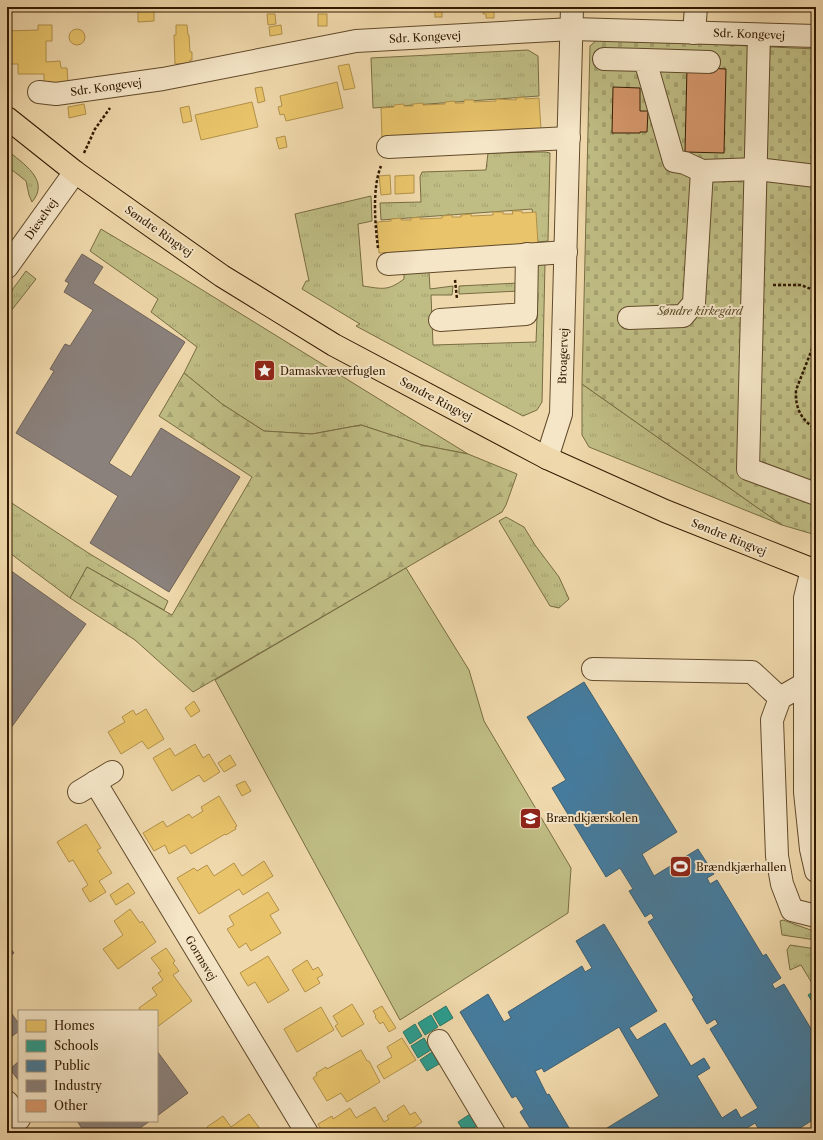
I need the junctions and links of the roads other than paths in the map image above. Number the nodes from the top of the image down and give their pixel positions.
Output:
1 (572, 7) edge
2 (696, 7) edge
3 (572, 29) junction
4 (694, 33) junction
5 (759, 35) junction
6 (816, 36) edge
7 (604, 59) dead end
8 (645, 60) junction
9 (709, 62) dead end
10 (39, 92) dead end
11 (7, 118) edge
12 (569, 138) junction
13 (388, 147) road end
14 (757, 169) junction
15 (702, 170) junction
16 (75, 172) junction
17 (816, 176) edge
18 (566, 252) junction
19 (527, 254) junction
20 (388, 264) road end
21 (7, 267) edge
22 (629, 318) dead end
23 (449, 320) road end
24 (547, 458) junction
25 (816, 494) edge
26 (814, 571) edge
27 (593, 669) dead end
28 (806, 682) junction
29 (780, 698) junction
30 (95, 782) dead end
31 (811, 791) edge
32 (816, 871) edge
33 (816, 916) edge
34 (439, 1041) dead end
35 (7, 1102) edge
36 (18, 1117) edge
37 (21, 1122) edge
38 (29, 1133) edge
39 (307, 1133) edge
40 (494, 1133) edge

1 - 3 street, Broagervej
2 - 4 street
3 - 4 street, Sdr. Kongevej
3 - 10 street, Sdr. Kongevej
3 - 12 street, Broagervej
4 - 5 street, Sdr. Kongevej
5 - 6 street, Sdr. Kongevej
5 - 14 street
7 - 8 street
8 - 9 street
8 - 15 street
11 - 16 main road, Søndre Ringvej
12 - 13 street
12 - 18 street, Broagervej
14 - 15 street
14 - 17 street
14 - 25 street
15 - 22 street
16 - 21 street, Dieselvej
16 - 24 main road, Søndre Ringvej
18 - 19 street
18 - 24 street, Broagervej
19 - 20 street
19 - 23 street
24 - 26 main road, Søndre Ringvej
26 - 28 street
27 - 29 street
28 - 29 street
28 - 31 street
29 - 33 street
30 - 39 street, Gormsvej
31 - 32 street
34 - 40 street
35 - 36 street
37 - 38 street

